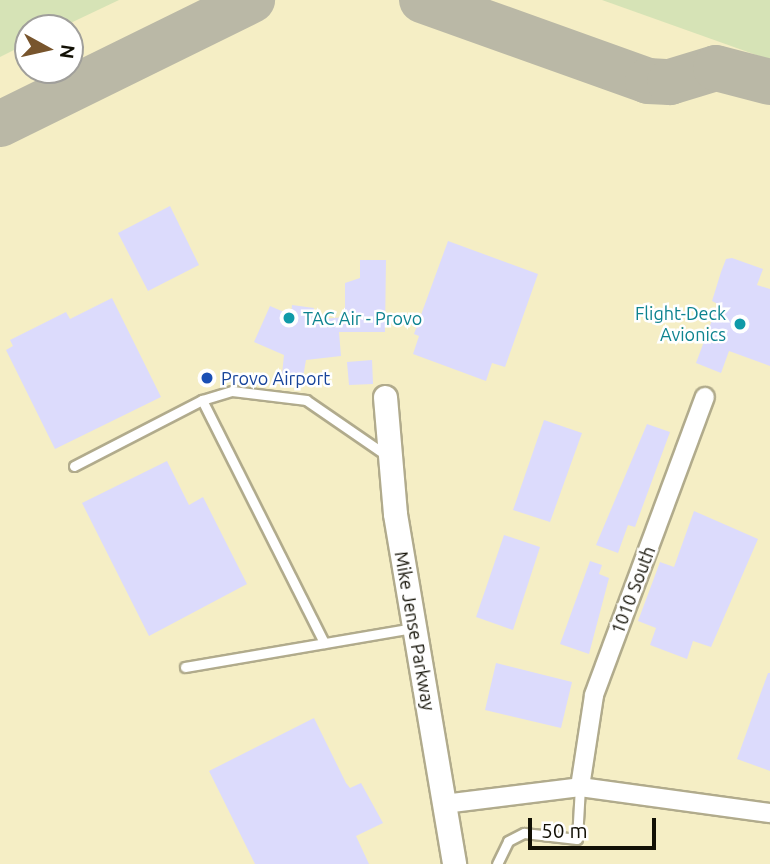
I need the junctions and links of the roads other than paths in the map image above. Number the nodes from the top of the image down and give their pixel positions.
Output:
1 (385, 397) dead end
2 (705, 397) dead end
3 (202, 400) junction
4 (388, 456) junction
5 (74, 466) dead end
6 (414, 628) junction
7 (324, 643) junction
8 (185, 667) dead end
9 (580, 787) junction
10 (444, 804) junction
11 (770, 813) edge
12 (454, 864) edge
13 (497, 864) edge

1 - 4 street, Mike Jense Parkway
2 - 9 street, 1010 South
3 - 4 lane
3 - 5 lane
3 - 7 lane
4 - 6 street, Mike Jense Parkway
6 - 7 lane
6 - 10 street, Mike Jense Parkway
7 - 8 lane
9 - 10 street
9 - 11 street
9 - 13 lane
10 - 12 street, Mike Jense Parkway

